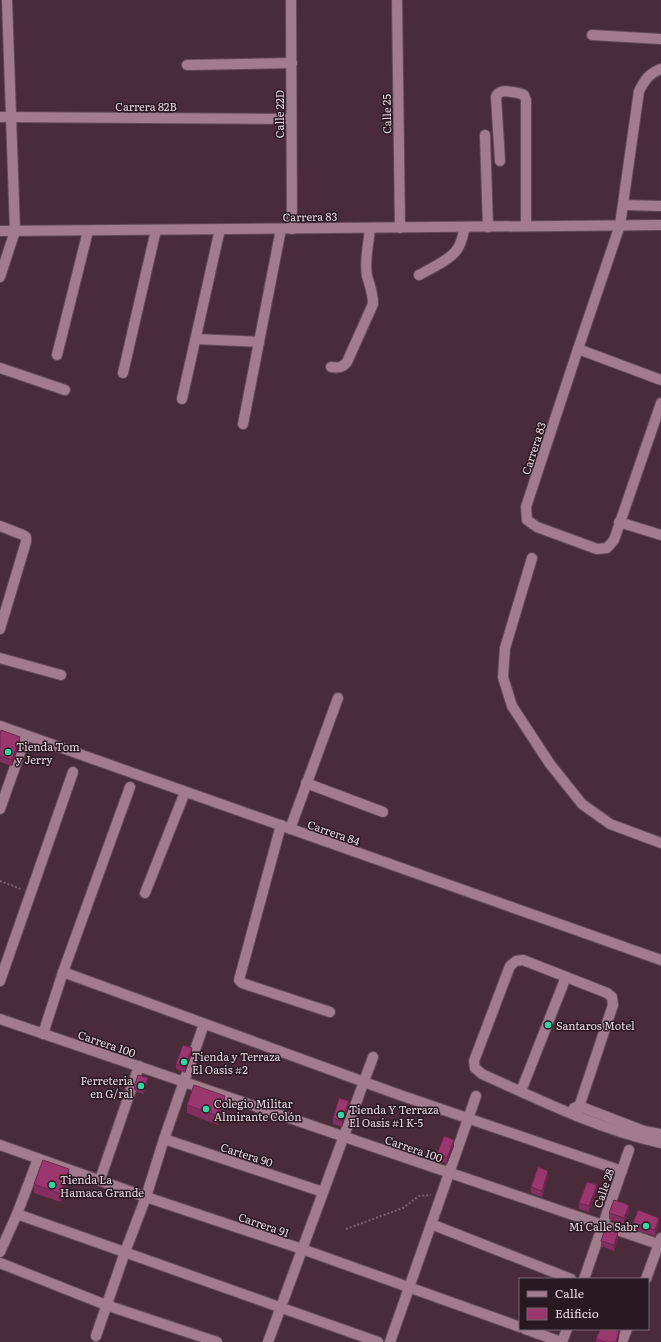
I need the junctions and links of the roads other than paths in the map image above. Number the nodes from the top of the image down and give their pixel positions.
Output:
1 (7, 0) edge
2 (291, 0) edge
3 (397, 0) edge
4 (4, 16) edge
5 (592, 35) dead end
6 (661, 39) edge
7 (292, 63) junction
8 (187, 65) dead end
9 (661, 69) edge
10 (0, 117) edge
11 (12, 117) junction
12 (291, 119) junction
13 (485, 135) dead end
14 (500, 161) dead end
15 (624, 205) junction
16 (661, 206) edge
17 (620, 225) junction
18 (661, 225) edge
19 (526, 226) junction
20 (465, 227) junction
21 (488, 227) junction
22 (292, 228) junction
23 (370, 228) junction
24 (400, 228) junction
25 (220, 229) junction
26 (281, 229) junction
27 (156, 230) junction
28 (0, 231) edge
29 (15, 231) junction
30 (88, 231) junction
31 (419, 275) dead end
32 (0, 277) edge
33 (196, 339) junction
34 (259, 342) junction
35 (578, 349) junction
36 (57, 354) dead end
37 (331, 367) dead end
38 (0, 368) edge
39 (123, 373) dead end
40 (661, 380) edge
41 (65, 390) dead end
42 (182, 399) dead end
43 (661, 403) edge
44 (243, 424) dead end
45 (620, 522) junction
46 (0, 526) edge
47 (661, 535) edge
48 (532, 558) dead end
49 (0, 629) edge
50 (0, 658) edge
51 (61, 675) dead end
52 (338, 698) dead end
53 (0, 726) edge
54 (26, 736) junction
55 (73, 772) dead end
56 (306, 783) junction
57 (130, 787) dead end
58 (185, 792) junction
59 (0, 810) edge
60 (383, 812) dead end
61 (285, 827) junction
62 (661, 843) edge
63 (145, 893) dead end
64 (661, 960) edge
65 (63, 972) junction
66 (566, 977) junction
67 (0, 981) edge
68 (330, 1012) dead end
69 (0, 1019) edge
70 (204, 1024) junction
71 (43, 1034) junction
72 (373, 1057) dead end
73 (139, 1066) junction
74 (184, 1082) junction
75 (363, 1082) junction
76 (521, 1091) junction
77 (476, 1096) dead end
78 (578, 1111) junction
79 (468, 1119) junction
80 (661, 1134) edge
81 (344, 1137) junction
82 (164, 1139) junction
83 (661, 1143) edge
84 (0, 1145) edge
85 (629, 1150) dead end
86 (38, 1159) junction
87 (622, 1171) junction
88 (449, 1173) junction
89 (100, 1180) junction
90 (323, 1192) junction
91 (146, 1197) junction
92 (17, 1214) junction
93 (431, 1224) junction
94 (603, 1225) junction
95 (660, 1242) edge
96 (302, 1249) junction
97 (0, 1252) edge
98 (125, 1252) junction
99 (0, 1263) edge
100 (568, 1278) edge
101 (584, 1278) edge
102 (646, 1278) edge
103 (409, 1288) junction
104 (106, 1305) junction
105 (281, 1308) junction
106 (519, 1327) edge
107 (528, 1330) edge
108 (567, 1330) edge
109 (627, 1330) edge
110 (96, 1336) dead end
111 (217, 1342) edge
112 (268, 1342) edge
113 (378, 1342) edge
114 (390, 1342) edge
115 (562, 1342) edge
116 (622, 1342) edge

1 - 4 street
2 - 7 street, Calle 22D
3 - 24 street, Calle 25
4 - 11 street
5 - 6 street
7 - 8 street
7 - 12 street, Calle 22D
9 - 15 street
10 - 11 street, Carrera 82B
11 - 12 street, Carrera 82B
11 - 29 street
12 - 22 street, Calle 22D
13 - 21 street
14 - 19 street
15 - 16 street
15 - 17 street
17 - 18 street, Carrera 83
17 - 19 street, Carrera 83
17 - 35 street, Carrera 83
19 - 21 street, Carrera 83
20 - 21 street, Carrera 83
20 - 24 street, Carrera 83
20 - 31 street
22 - 23 street, Carrera 83
22 - 26 street, Carrera 83
23 - 24 street, Carrera 83
23 - 37 street
25 - 26 street, Carrera 83
25 - 27 street, Carrera 83
25 - 33 street
26 - 34 street
27 - 30 street, Carrera 83
27 - 39 street
28 - 29 street, Carrera 83
29 - 30 street, Carrera 83
29 - 32 street
30 - 36 street
33 - 34 street
33 - 42 street
34 - 44 street
35 - 40 street
35 - 45 street, Carrera 83
38 - 41 street
43 - 45 street
45 - 47 street
46 - 49 street
48 - 62 street
50 - 51 street
52 - 56 street
53 - 54 street, Carrera 84
54 - 58 street, Carrera 84
54 - 59 street
55 - 67 street
56 - 60 street
56 - 61 street
57 - 65 street
58 - 61 street, Carrera 84
58 - 63 street
61 - 64 street, Carrera 84
61 - 68 street
65 - 70 street
65 - 71 street
66 - 76 street
66 - 76 street
66 - 78 street
69 - 71 street, Carrera 100
70 - 74 street
70 - 75 street
71 - 73 street, Carrera 100
72 - 75 street
73 - 74 street, Carrera 100
73 - 89 street
74 - 81 street, Carrera 100
74 - 82 street
75 - 79 street
75 - 81 street
76 - 78 street
77 - 79 street
78 - 80 street
78 - 83 street
79 - 87 street
79 - 88 street
81 - 88 street, Carrera 100
81 - 90 street
82 - 90 street, Cartera 90
82 - 91 street
84 - 86 street, Carrera 91
85 - 87 street, Calle 28
86 - 89 street, Carrera 91
86 - 92 street
87 - 94 street, Calle 28
88 - 93 street
88 - 94 street, Carrera 100
89 - 91 street, Carrera 91
90 - 96 street
91 - 96 street, Carrera 91
91 - 98 street
92 - 97 street
92 - 98 street
93 - 100 street
93 - 103 street
94 - 95 street, Carrera 100
94 - 101 street, Calle 28
95 - 102 street
96 - 103 street, Carrera 91
96 - 105 street
98 - 104 street
98 - 105 street
99 - 104 street
103 - 106 street, Carrera 91
103 - 114 street
104 - 110 street
104 - 111 street
105 - 112 street
105 - 113 street
107 - 115 street
108 - 115 street
109 - 116 street

